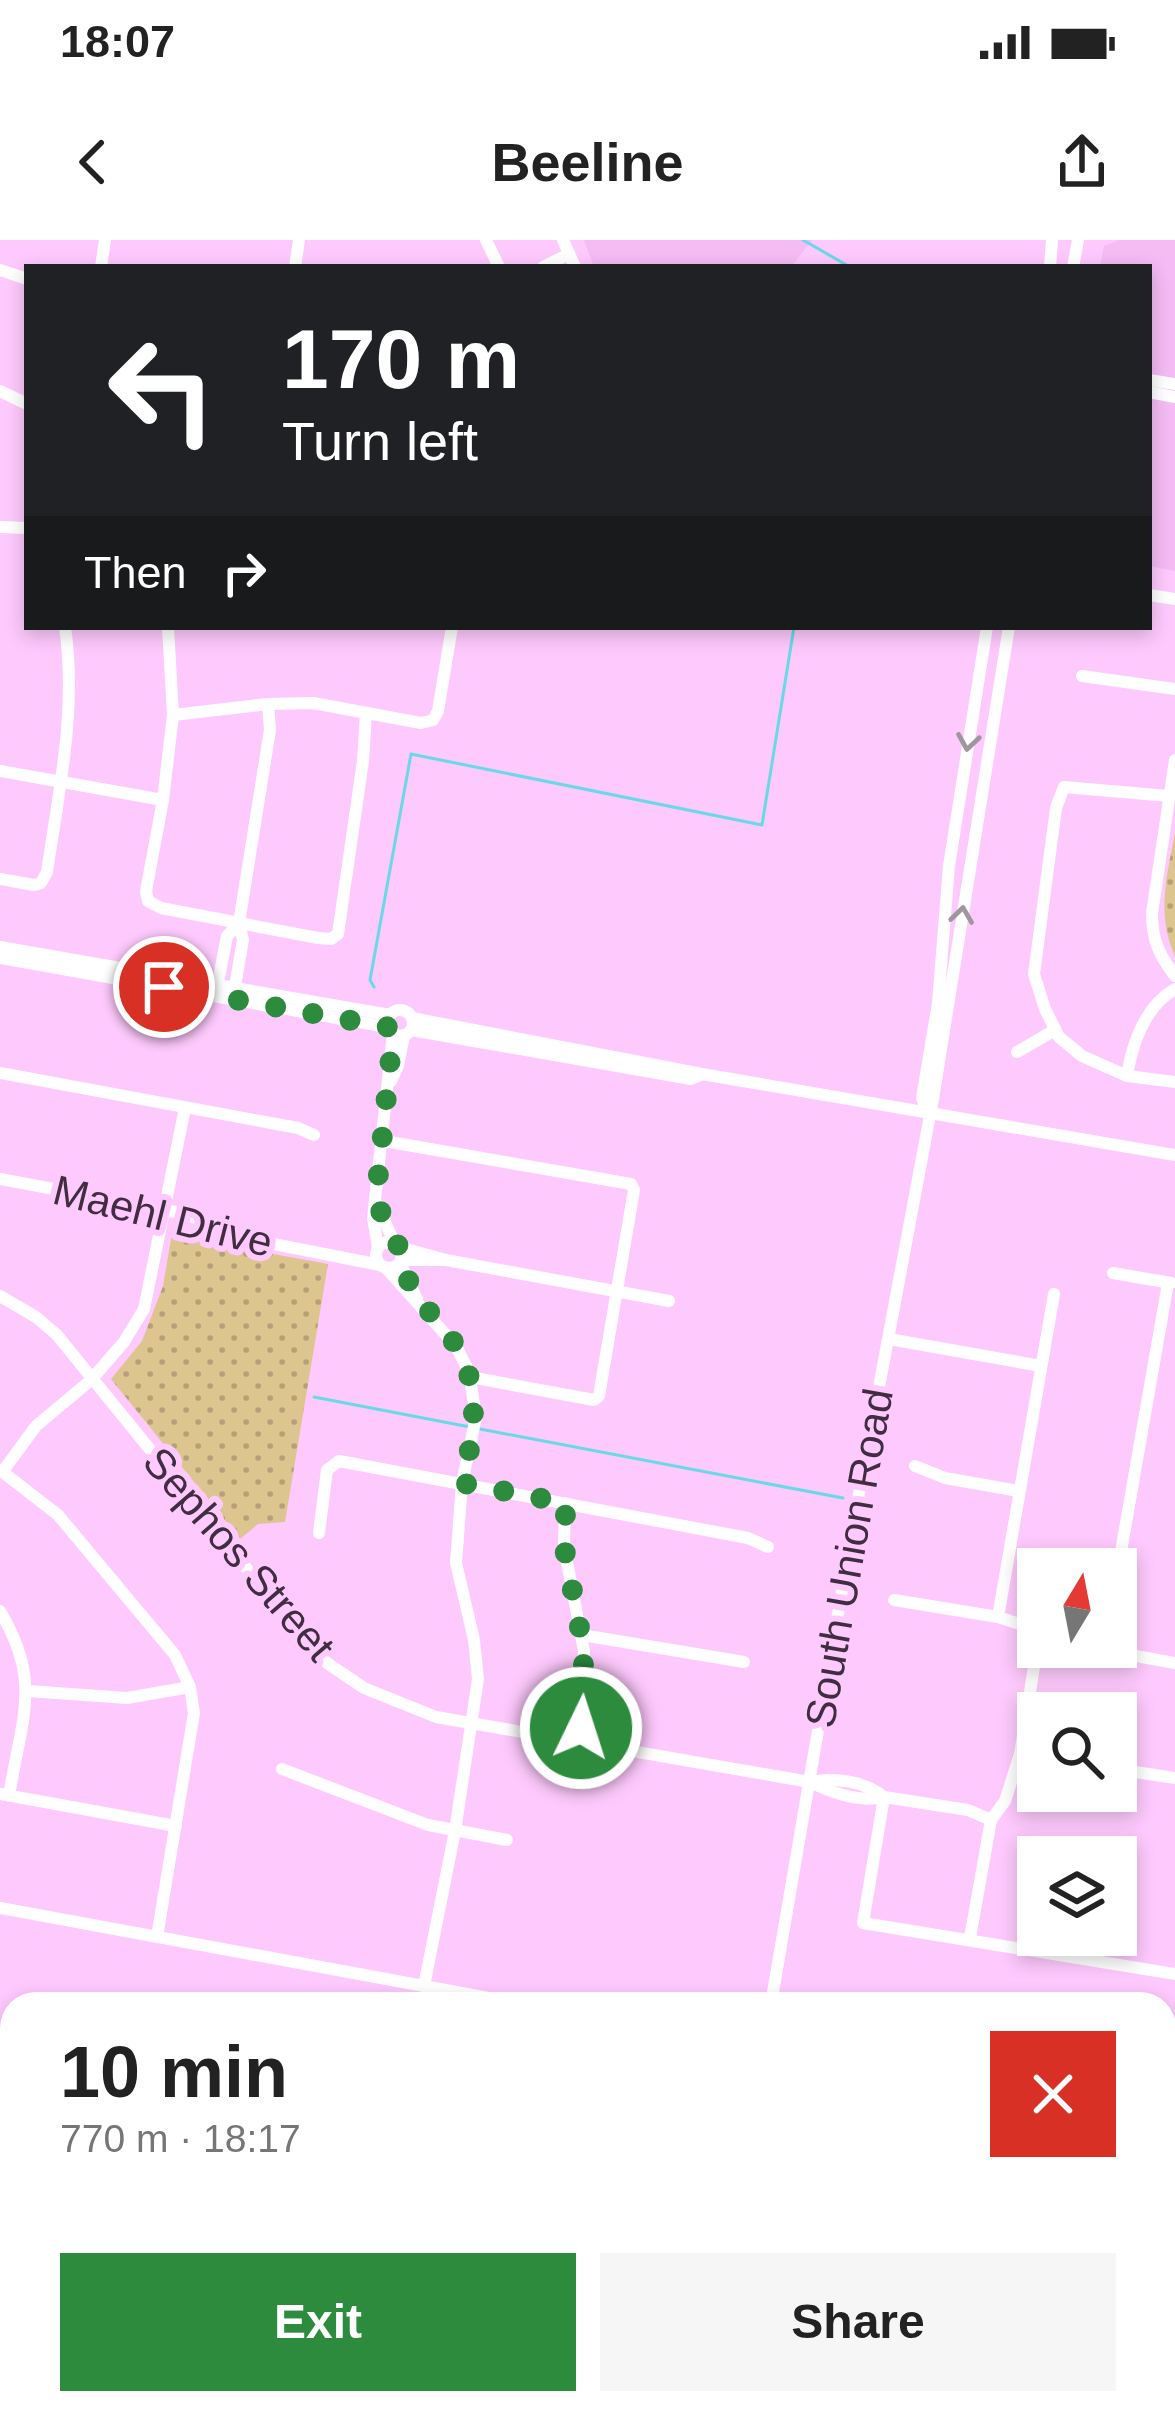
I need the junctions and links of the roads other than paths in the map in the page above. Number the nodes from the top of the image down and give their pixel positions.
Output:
1 (65, 630) edge
2 (168, 630) edge
3 (448, 630) edge
4 (987, 630) edge
5 (1009, 630) edge
6 (1082, 676) dead end
7 (1175, 688) edge
8 (268, 704) junction
9 (366, 713) junction
10 (173, 716) junction
11 (1175, 760) edge
12 (0, 771) edge
13 (62, 782) junction
14 (1169, 796) junction
15 (163, 800) junction
16 (0, 879) edge
17 (239, 922) junction
18 (0, 947) edge
19 (0, 958) edge
20 (1175, 976) edge
21 (193, 986) junction
22 (1175, 989) edge
23 (216, 990) junction
24 (234, 994) junction
25 (400, 1026) junction
26 (1055, 1030) junction
27 (1017, 1052) dead end
28 (0, 1073) edge
29 (1126, 1076) junction
30 (1175, 1082) edge
31 (184, 1108) junction
32 (928, 1112) junction
33 (314, 1135) dead end
34 (384, 1141) junction
35 (1175, 1154) edge
36 (0, 1179) edge
37 (376, 1203) junction
38 (164, 1210) junction
39 (377, 1248) junction
40 (326, 1253) junction
41 (398, 1253) junction
42 (446, 1260) junction
43 (422, 1263) junction
44 (382, 1266) junction
45 (1113, 1273) dead end
46 (408, 1278) junction
47 (1171, 1284) edge
48 (620, 1292) junction
49 (1054, 1294) dead end
50 (0, 1296) edge
51 (418, 1300) junction
52 (669, 1300) dead end
53 (889, 1339) junction
54 (1041, 1366) junction
55 (470, 1377) junction
56 (91, 1380) junction
57 (915, 1466) dead end
58 (1, 1471) edge
59 (462, 1483) junction
60 (1019, 1491) junction
61 (566, 1503) junction
62 (319, 1533) dead end
63 (768, 1547) dead end
64 (1122, 1548) edge
65 (894, 1600) dead end
66 (0, 1610) edge
67 (998, 1617) junction
68 (1017, 1623) edge
69 (582, 1635) junction
70 (1137, 1656) edge
71 (744, 1662) dead end
72 (1175, 1663) edge
73 (190, 1687) junction
74 (28, 1691) junction
75 (472, 1722) junction
76 (578, 1741) junction
77 (1017, 1763) edge
78 (282, 1769) dead end
79 (1137, 1772) edge
80 (1175, 1778) edge
81 (810, 1782) junction
82 (5, 1795) edge
83 (884, 1797) junction
84 (991, 1820) junction
85 (176, 1826) junction
86 (455, 1832) junction
87 (507, 1840) dead end
88 (0, 1908) edge
89 (157, 1936) junction
90 (970, 1938) junction
91 (1077, 1957) joint
92 (1175, 1974) edge
93 (424, 1986) junction
94 (457, 1992) edge
95 (773, 1992) edge

1 - 13 street
2 - 10 street
3 - 9 street
4 -> 32 street, South Union Road
32 -> 5 street, South Union Road
6 - 7 street
8 - 9 street
8 - 10 street
8 - 17 street
9 - 17 street
10 - 15 street
11 - 14 street
12 - 13 street
13 - 15 street
13 - 16 street
14 - 20 street
14 - 26 street
15 - 17 street
17 - 23 street
17 - 24 street
18 - 21 street
19 - 21 street
21 - 23 street
22 - 29 street
23 - 24 street
24 - 25 street
25 - 32 street
25 - 34 street
26 - 27 street
26 - 29 street
28 - 31 street
29 - 30 street
31 - 33 street
31 - 38 street
32 - 35 street
32 - 53 street, South Union Road
34 - 37 street
34 - 48 street
36 - 38 street, Maehl Drive
37 - 39 street
37 - 41 street
38 - 40 street, Maehl Drive
38 - 56 street
39 - 40 street, Maehl Drive
39 - 41 street, Maehl Drive
39 - 44 street
40 - 44 street, Maehl Drive
41 - 42 street
41 - 43 street
41 - 44 street
41 - 46 street
42 - 43 street
42 - 48 street
43 - 46 street
44 - 51 street
45 - 47 street
46 - 51 street
47 - 64 street
48 - 52 street
48 - 55 street
49 - 54 street
50 - 56 street, Sephos Street
51 - 55 street
53 - 54 street
53 - 81 street, South Union Road
54 - 60 street
55 - 59 street
56 - 58 street
56 - 75 street, Sephos Street
57 - 60 street
58 - 73 street
59 - 61 street
59 - 62 street
59 - 75 street
60 - 67 street
61 - 63 street
61 - 69 street
65 - 67 street
66 - 74 street
67 - 68 street
69 - 71 street
69 - 76 street
70 - 72 street
73 - 74 street
73 - 85 street
74 - 82 street
75 - 76 street, Sephos Street
75 - 86 street
76 - 81 street, Sephos Street
77 - 84 street
78 - 86 street
79 - 80 street
81 - 83 street, Sephos Street
81 - 95 street, South Union Road
82 - 85 street
83 - 84 street, Sephos Street
83 - 90 street
84 - 90 street
85 - 89 street
86 - 87 street
86 - 93 street
88 - 89 street
89 - 93 street
90 - 91 street
91 - 92 street
93 - 94 street

